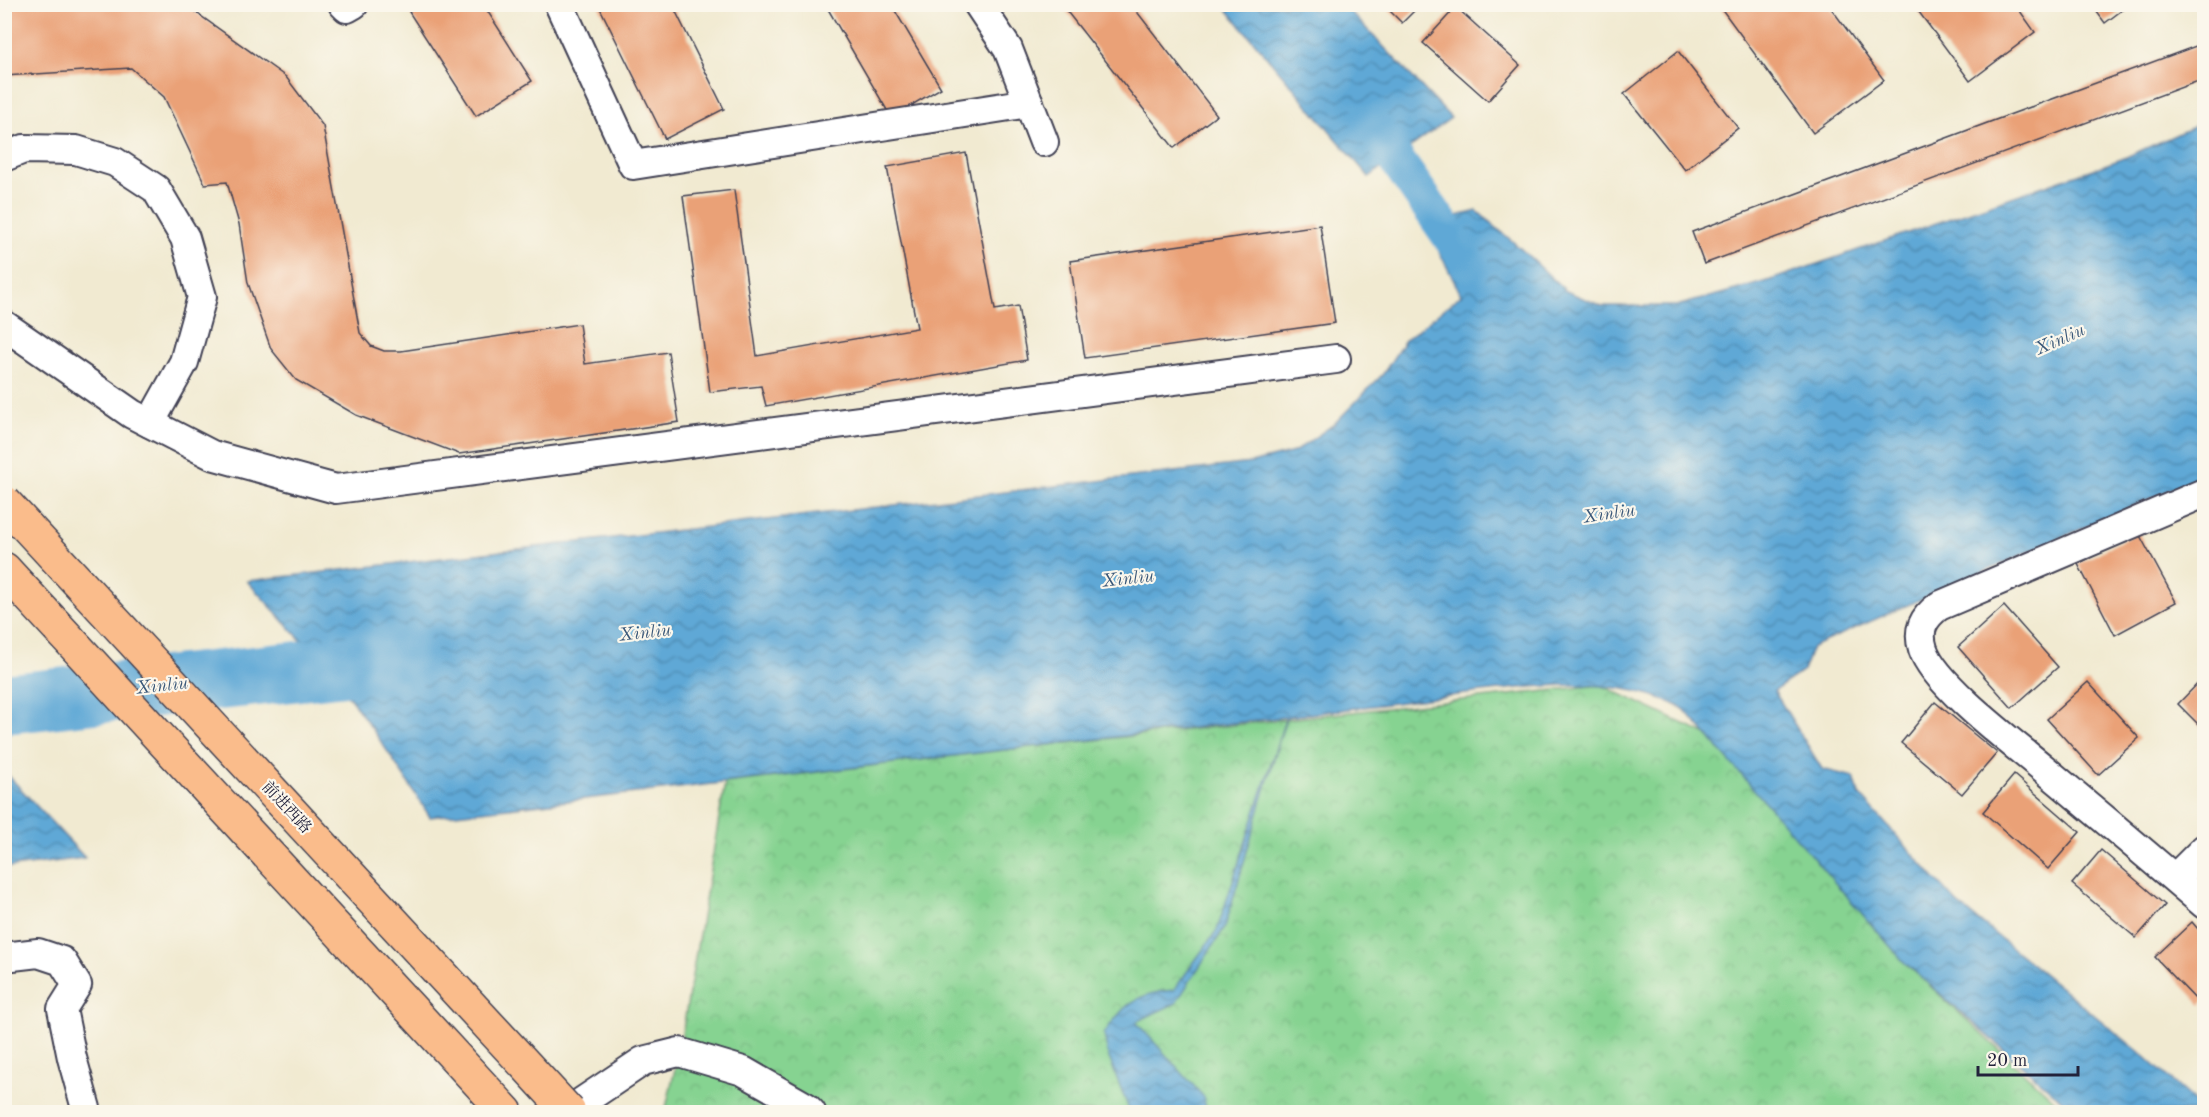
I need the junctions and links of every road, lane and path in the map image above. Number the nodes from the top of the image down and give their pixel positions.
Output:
1 (343, 4) edge
2 (354, 4) edge
3 (559, 4) edge
4 (978, 4) edge
5 (1029, 103) junction
6 (1044, 142) dead end
7 (4, 157) edge
8 (4, 325) edge
9 (1336, 359) dead end
10 (150, 423) junction
11 (2205, 494) edge
12 (4, 502) edge
13 (4, 569) edge
14 (2205, 849) edge
15 (2175, 878) junction
16 (2205, 904) edge
17 (4, 957) edge
18 (87, 1113) edge
19 (506, 1113) edge
20 (568, 1113) edge
21 (811, 1113) edge

1 - 2 street
3 - 5 street
4 - 5 street
5 - 6 street
7 - 10 street
8 - 10 street
9 - 10 street
11 - 15 street
12 - 20 main road, 前进西路, bridge
13 - 19 main road
14 - 15 street
15 - 16 street
17 - 18 street
20 - 21 street

